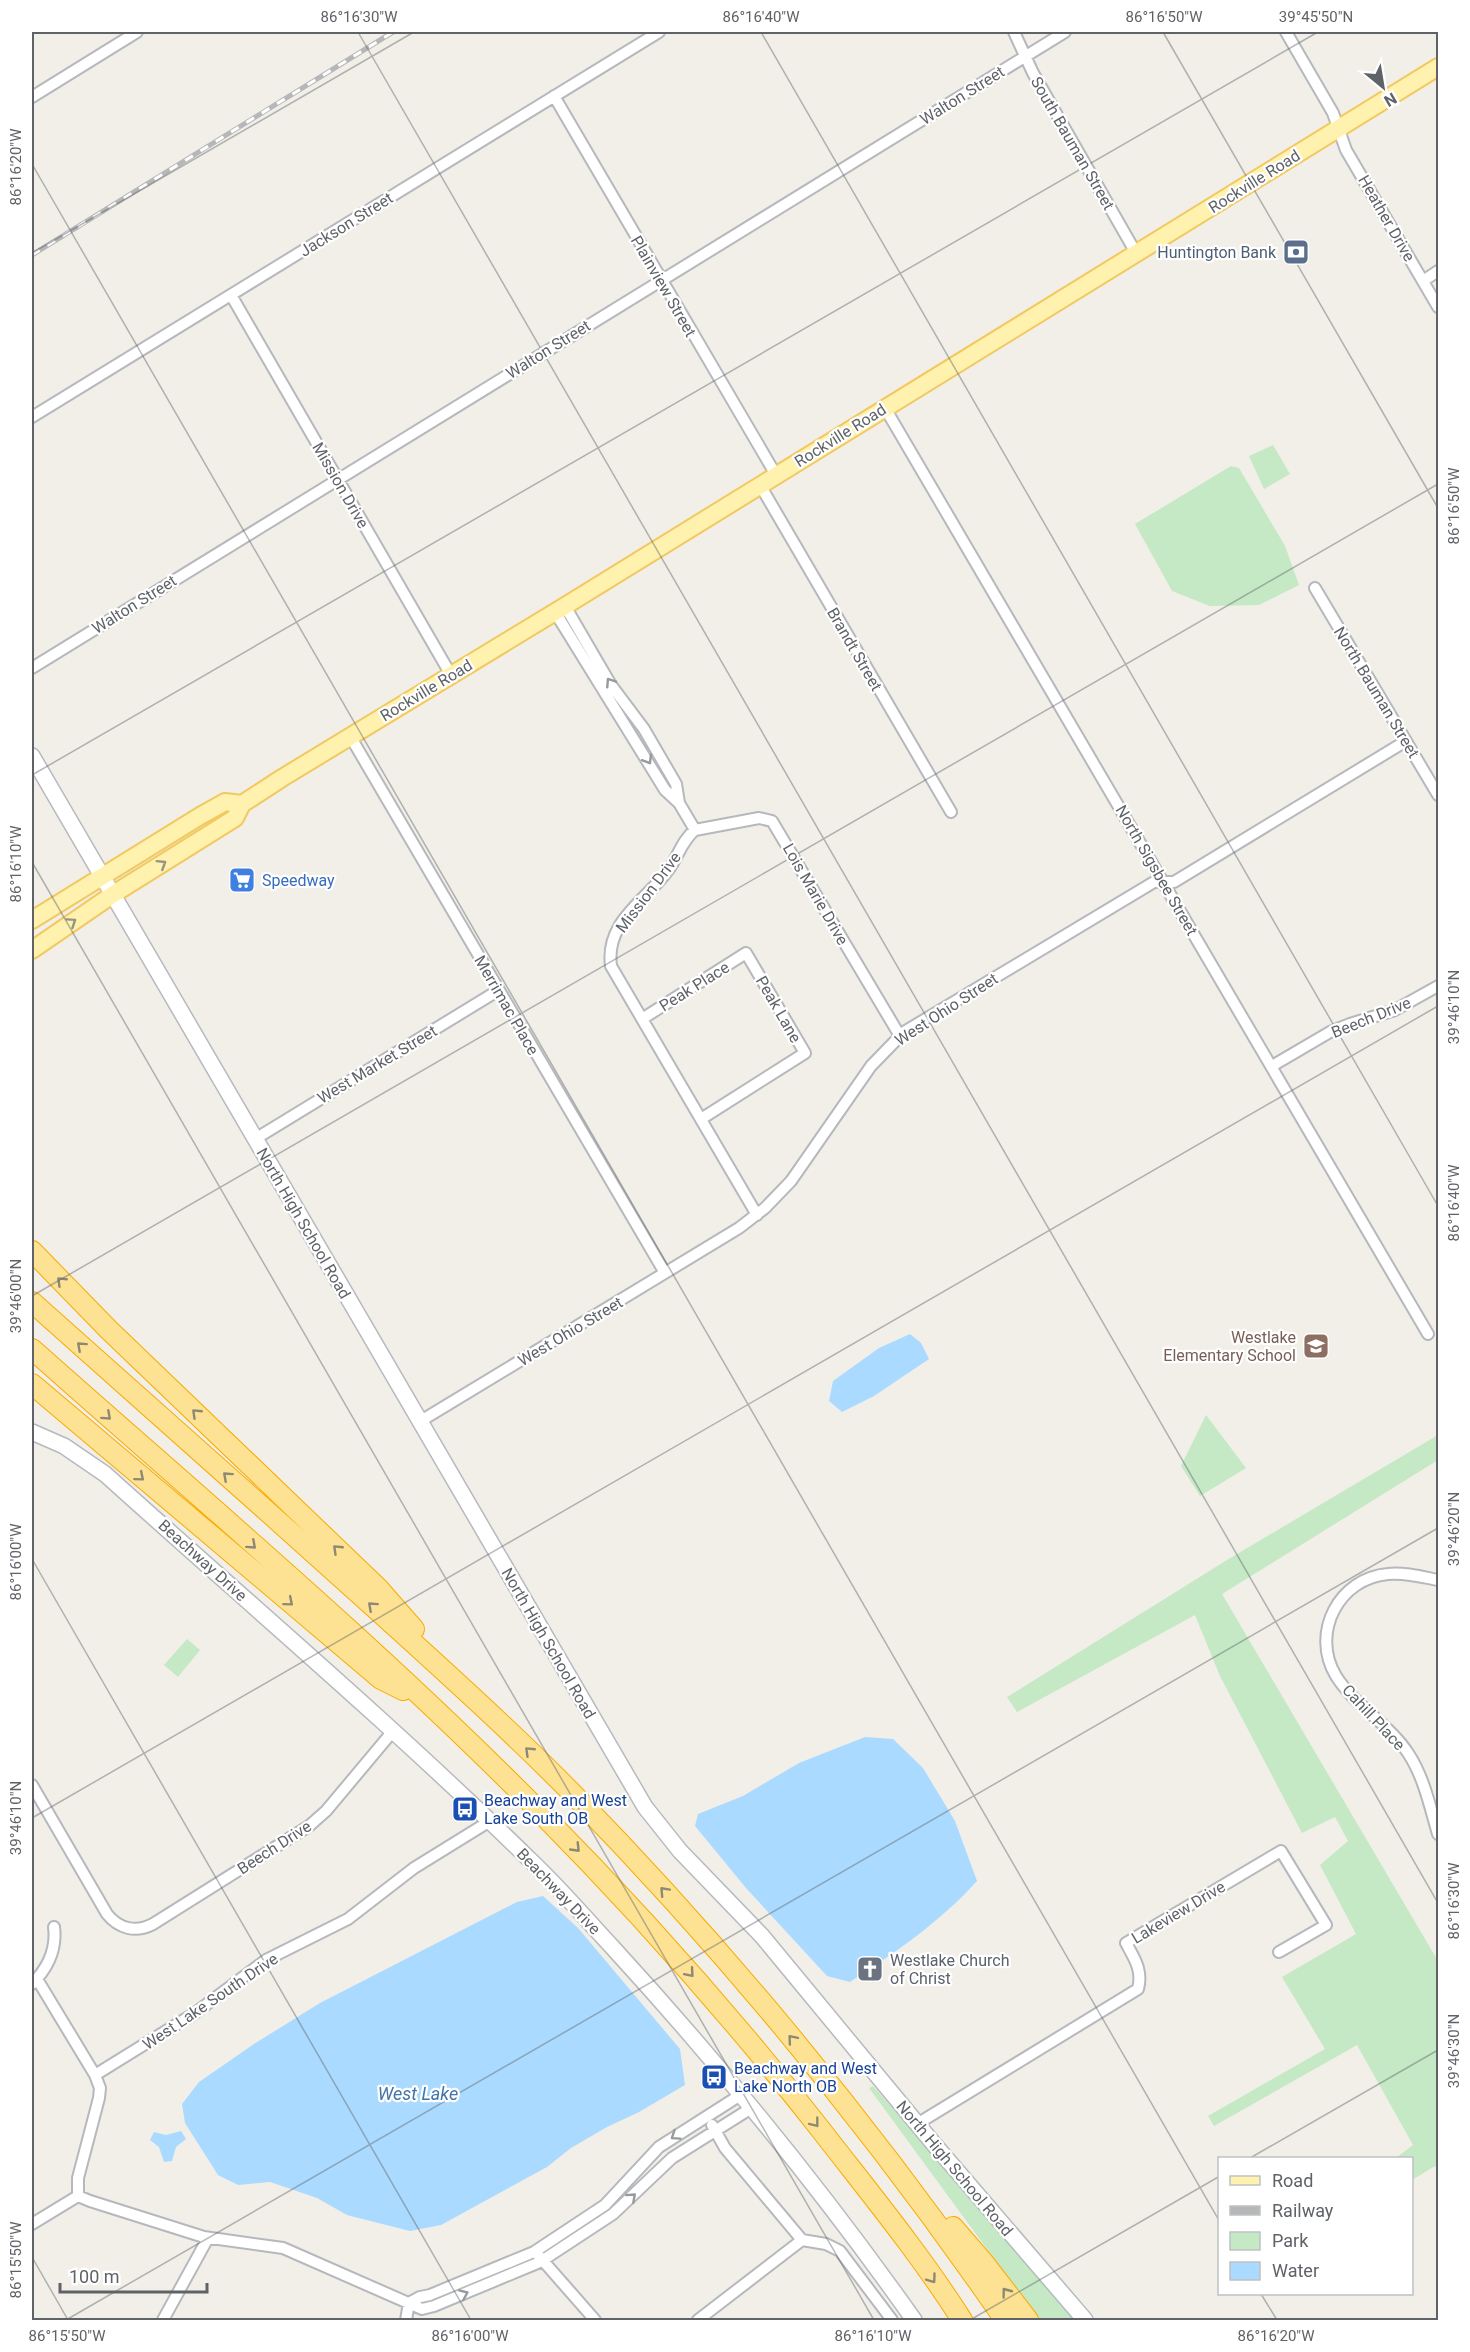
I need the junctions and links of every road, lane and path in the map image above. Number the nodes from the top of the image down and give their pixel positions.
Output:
1 (137, 32) edge
2 (659, 32) edge
3 (1014, 32) edge
4 (1065, 32) edge
5 (1286, 32) edge
6 (1026, 56) junction
7 (1438, 67) edge
8 (554, 96) junction
9 (32, 97) edge
10 (1339, 128) junction
11 (1137, 254) junction
12 (1438, 271) edge
13 (660, 280) junction
14 (1423, 281) junction
15 (231, 295) junction
16 (1438, 307) edge
17 (885, 408) junction
18 (32, 417) edge
19 (776, 475) junction
20 (337, 480) junction
21 (760, 485) junction
22 (1315, 588) dead end
23 (560, 609) junction
24 (32, 668) edge
25 (451, 675) junction
26 (350, 736) junction
27 (1406, 741) junction
28 (32, 756) edge
29 (1438, 795) edge
30 (242, 804) junction
31 (951, 812) dead end
32 (695, 830) junction
33 (101, 877) junction
34 (1164, 881) junction
35 (112, 895) junction
36 (32, 920) edge
37 (32, 950) edge
38 (746, 953) joint
39 (1438, 986) edge
40 (499, 990) junction
41 (642, 1019) junction
42 (900, 1036) junction
43 (1272, 1066) junction
44 (701, 1119) junction
45 (255, 1139) junction
46 (758, 1215) junction
47 (32, 1251) edge
48 (665, 1273) junction
49 (32, 1302) edge
50 (1428, 1334) dead end
51 (32, 1349) edge
52 (32, 1384) edge
53 (419, 1422) junction
54 (32, 1432) edge
55 (1438, 1580) edge
56 (478, 1702) junction
57 (429, 1704) junction
58 (393, 1731) junction
59 (32, 1785) edge
60 (490, 1821) junction
61 (1438, 1834) edge
62 (54, 1926) dead end
63 (1279, 1952) dead end
64 (34, 1982) edge
65 (95, 2075) junction
66 (742, 2094) junction
67 (753, 2107) junction
68 (707, 2116) junction
69 (856, 2116) junction
70 (917, 2124) junction
71 (715, 2130) junction
72 (78, 2196) junction
73 (32, 2224) edge
74 (208, 2238) junction
75 (802, 2240) junction
76 (534, 2252) junction
77 (542, 2261) junction
78 (409, 2303) junction
79 (960, 2319) edge
80 (164, 2320) edge
81 (406, 2320) edge
82 (595, 2320) edge
83 (698, 2320) edge
84 (892, 2320) edge
85 (914, 2320) edge
86 (1005, 2320) edge
87 (1028, 2320) edge
88 (1084, 2320) edge

1 - 9 street
2 - 8 street, Jackson Street
3 - 6 street, South Bauman Street
4 - 6 street, Walton Street
5 - 10 street, Heather Drive
6 - 11 street, South Bauman Street
6 - 13 street, Walton Street
7 - 10 main road, Rockville Road
8 - 13 street, Plainview Street
8 - 15 street, Jackson Street
10 - 11 main road, Rockville Road
10 - 14 street, Heather Drive
11 - 17 main road, Rockville Road
12 - 14 street
13 - 19 street, Plainview Street
13 - 20 street, Walton Street
14 - 16 street, Heather Drive
15 - 18 street, Jackson Street
15 - 20 street, Mission Drive
17 - 19 main road, Rockville Road
17 - 34 street, North Sigsbee Street
19 - 21 main road, Rockville Road
20 - 24 street, Walton Street
20 - 25 street, Mission Drive
21 - 23 main road, Rockville Road
21 - 31 street, Brandt Street
22 - 27 street, North Bauman Street
23 - 25 main road, Rockville Road
23 - 32 street
25 - 26 main road, Rockville Road
26 - 30 main road, Rockville Road
26 - 40 street, Merrimac Place
27 - 29 street, North Bauman Street
27 - 34 street, West Ohio Street
28 - 33 street, North High School Road
30 - 33 main road, Rockville Road
35 -> 30 main road, Rockville Road
32 - 41 street, Mission Drive
32 - 42 street, Lois Marie Drive
33 - 35 street, North High School Road
33 - 36 main road, Rockville Road
34 - 42 street, West Ohio Street
34 - 43 street, North Sigsbee Street
37 -> 35 main road, Rockville Road
35 - 45 street, North High School Road
38 - 41 street, Peak Place
38 - 44 street, Peak Lane
39 - 43 street, Beech Drive
40 - 45 street, West Market Street
40 - 48 street, Merrimac Place
41 - 44 street, Mission Drive
42 - 46 street, West Ohio Street
43 - 50 street, North Sigsbee Street
44 - 46 street, Mission Drive
45 - 53 street, North High School Road
46 - 48 street, West Ohio Street
56 -> 47 highway
48 - 53 street, West Ohio Street
56 -> 49 highway
51 -> 57 highway
52 -> 57 highway
53 - 70 street, North High School Road
54 - 58 street, Beachway Drive
55 - 61 street, Cahill Place
69 -> 56 highway
57 -> 79 highway
58 - 59 street, Beech Drive
58 - 60 street, Beachway Drive
60 - 65 street, West Lake South Drive
60 - 66 street, Beachway Drive
62 - 64 street
63 - 70 street, Lakeview Drive
64 - 65 street
65 - 72 street
66 - 67 street, Beachway Drive
66 - 68 street
67 - 71 street
67 - 85 street, Beachway Drive
68 - 71 street
68 -> 76 street
69 - 86 highway
87 -> 69 highway
70 - 88 street, North High School Road
71 - 75 street
77 -> 71 street
72 - 73 street
72 - 74 street
74 - 78 street
74 - 80 street
75 - 83 street
75 - 84 street
76 - 77 street
76 - 78 street
78 -> 77 street
77 - 82 street
78 - 81 street

